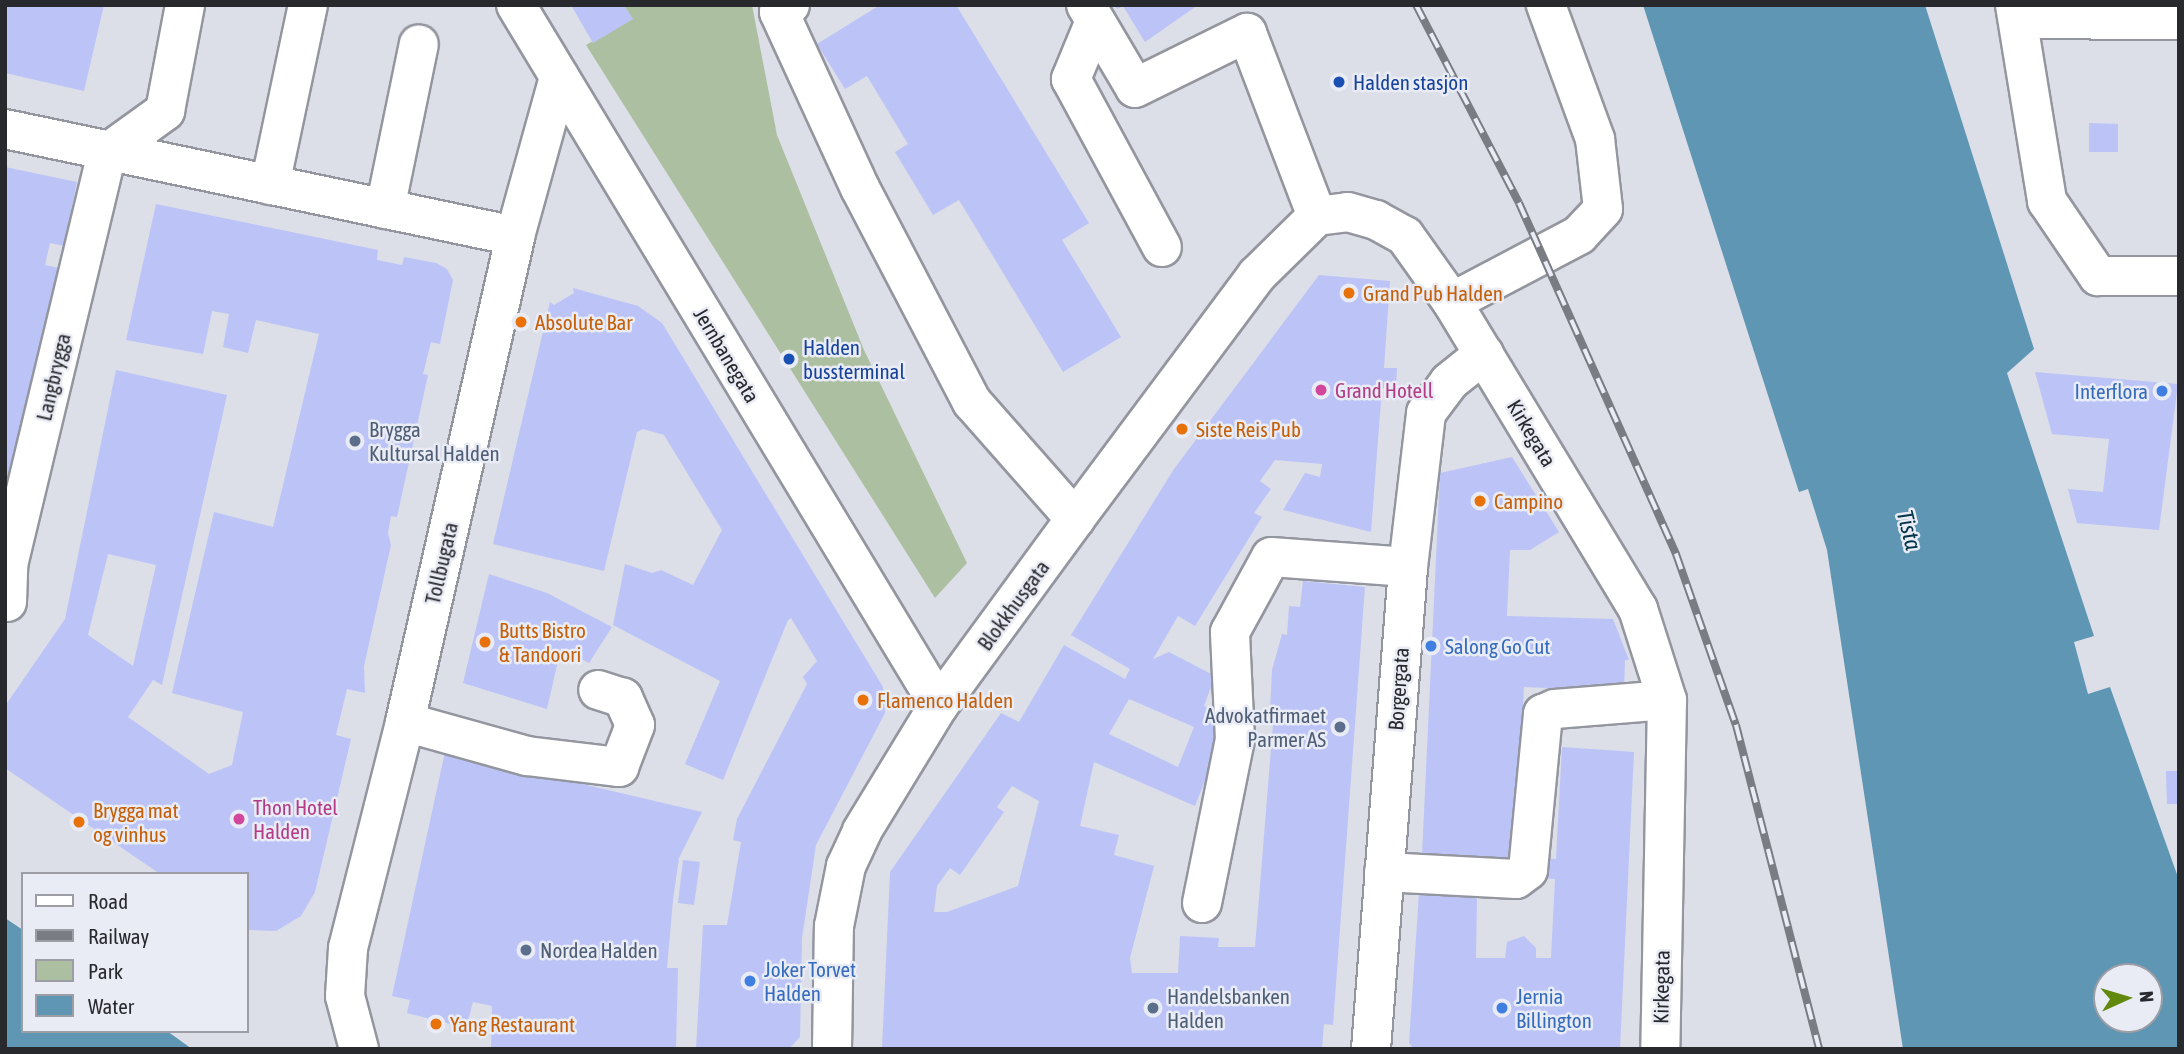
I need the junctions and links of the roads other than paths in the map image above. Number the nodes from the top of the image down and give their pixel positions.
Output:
1 (185, 5) edge
2 (309, 5) edge
3 (516, 5) edge
4 (790, 5) edge
5 (1546, 5) edge
6 (2095, 11) edge
7 (2017, 12) edge
8 (1091, 13) edge
9 (2179, 20) edge
10 (419, 44) dead end
11 (559, 77) junction
12 (5, 130) edge
13 (107, 153) junction
14 (270, 185) junction
15 (385, 209) junction
16 (1317, 216) junction
17 (515, 236) junction
18 (1162, 247) dead end
19 (2179, 276) edge
20 (1452, 302) junction
21 (1483, 354) junction
22 (1075, 519) junction
23 (1408, 567) junction
24 (7, 577) edge
25 (598, 690) dead end
26 (1667, 700) junction
27 (939, 705) junction
28 (405, 722) junction
29 (1384, 872) junction
30 (1202, 903) dead end
31 (359, 1049) edge
32 (832, 1049) edge
33 (1371, 1049) edge
34 (1660, 1049) edge

1 - 13 street
2 - 14 street
3 - 11 street, Jernbanegata
4 - 22 street
5 - 20 street
6 - 7 street
6 - 9 street
7 - 19 street
8 - 16 street
8 - 18 street
10 - 15 street
11 - 17 street, Tollbugata
11 - 27 street, Jernbanegata
12 - 13 street
13 - 14 street
13 - 24 street, Langbrygga
14 - 15 street
15 - 17 street
16 - 20 street, Kirkegata
16 - 22 street, Blokkhusgata
17 - 28 street, Tollbugata
20 - 21 street, Kirkegata
21 - 23 street, Borgergata
21 - 26 street, Kirkegata
22 - 27 street, Blokkhusgata
23 - 29 street, Borgergata
23 - 30 street
25 - 28 street
26 - 29 street
26 - 34 street, Kirkegata
27 - 32 street, Blokkhusgata
28 - 31 street, Tollbugata
29 - 33 street, Borgergata

